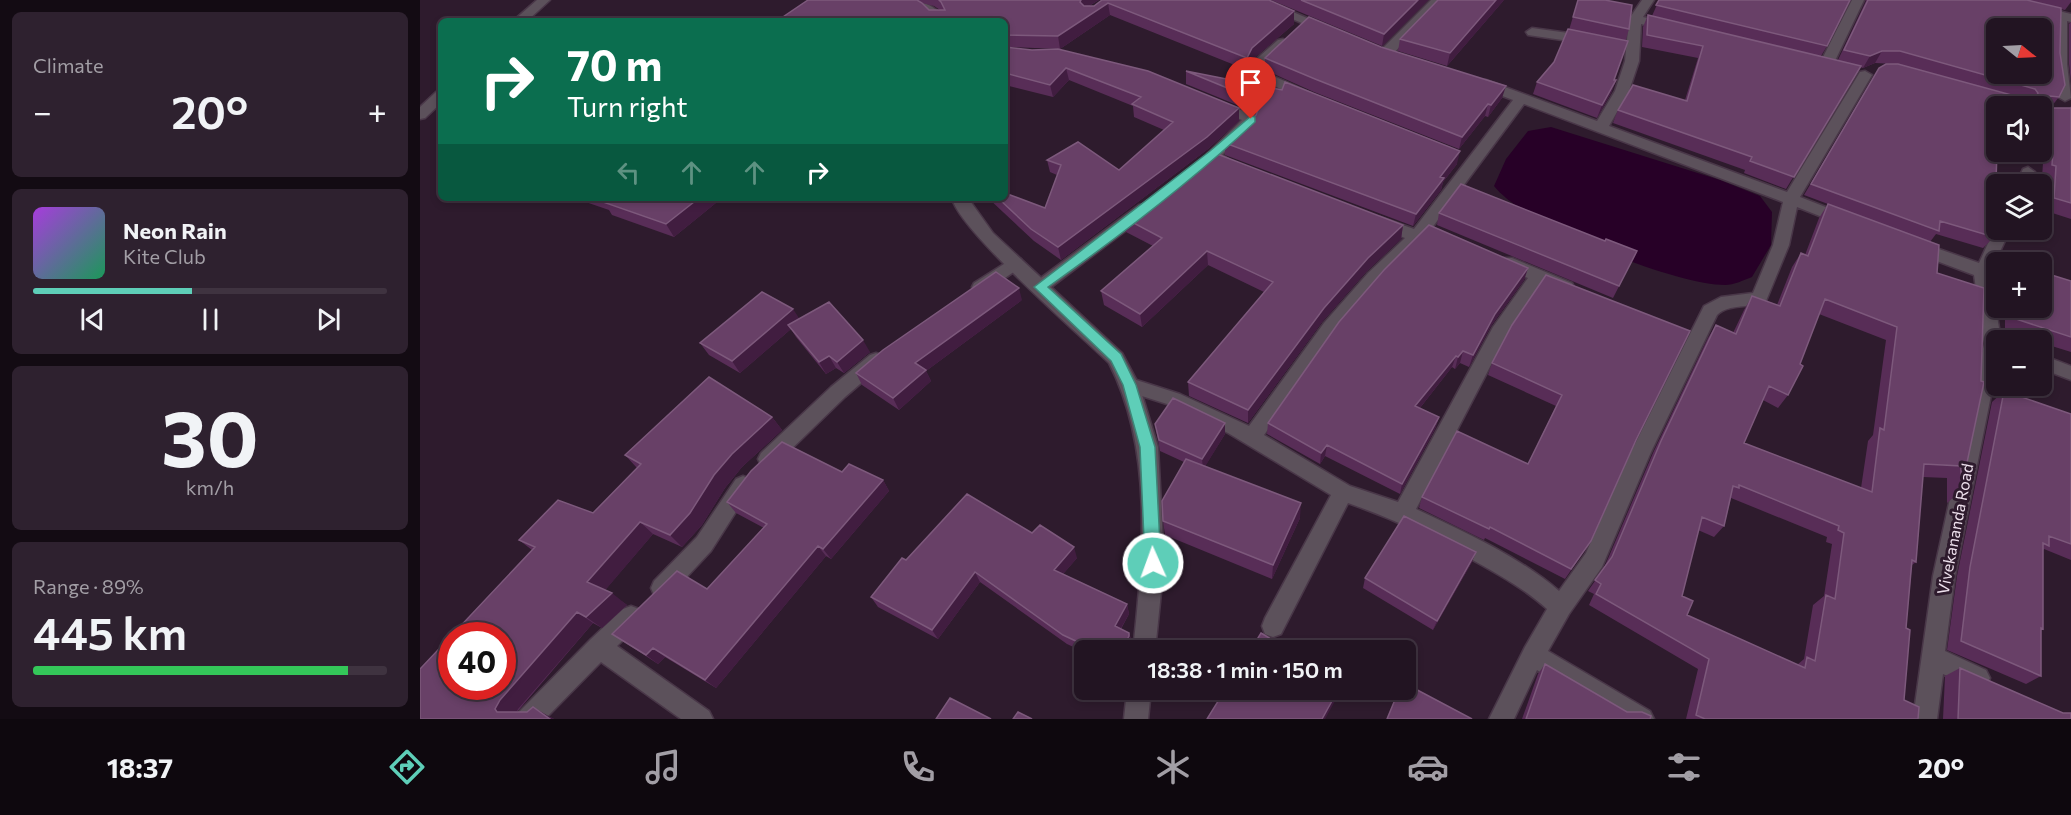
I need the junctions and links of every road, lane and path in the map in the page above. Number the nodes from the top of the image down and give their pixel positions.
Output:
1 (544, 0) edge
2 (908, 0) edge
3 (1438, 0) edge
4 (1648, 0) edge
5 (1858, 0) edge
6 (1999, 0) edge
7 (1261, 1) edge
8 (2066, 16) edge
9 (523, 18) edge
10 (938, 18) edge
11 (1635, 19) junction
12 (1299, 28) junction
13 (1680, 29) edge
14 (1532, 32) dead end
15 (1338, 34) edge
16 (1601, 42) edge
17 (1618, 45) edge
18 (1368, 46) edge
19 (1632, 49) junction
20 (1826, 65) edge
21 (1865, 72) dead end
22 (1472, 80) edge
23 (2068, 97) edge
24 (438, 98) edge
25 (1521, 99) junction
26 (1207, 100) edge
27 (1319, 102) edge
28 (2058, 114) edge
29 (420, 115) edge
30 (1600, 129) junction
31 (1240, 168) edge
32 (1791, 199) junction
33 (961, 201) edge
34 (1153, 202) edge
35 (1362, 215) edge
36 (1859, 226) edge
37 (1425, 232) junction
38 (1997, 240) edge
39 (1901, 242) edge
40 (1486, 254) edge
41 (1015, 263) junction
42 (1982, 273) junction
43 (1539, 275) junction
44 (1040, 287) junction
45 (968, 296) edge
46 (1584, 296) edge
47 (1992, 330) edge
48 (1677, 331) edge
49 (1698, 339) junction
50 (892, 349) edge
51 (2052, 366) edge
52 (2071, 373) edge
53 (1130, 385) junction
54 (1986, 385) edge
55 (1252, 437) junction
56 (1343, 492) junction
57 (1403, 513) junction
58 (1561, 607) junction
59 (1273, 626) dead end
60 (1145, 640) edge
61 (599, 647) junction
62 (1533, 655) junction
63 (1934, 658) junction
64 (1997, 686) edge
65 (1138, 700) edge
66 (528, 719) edge
67 (701, 719) edge
68 (1136, 719) edge
69 (1501, 719) edge
70 (1642, 719) edge
71 (1925, 719) edge

1 - 9 street
2 - 10 street
3 - 18 street
4 - 11 street
5 - 20 street
6 - 8 street
7 - 12 street
8 - 23 street
11 - 13 street
11 - 19 street
12 - 15 street
12 - 27 street
14 - 16 street
17 - 19 street
19 - 30 street
21 - 32 street
22 - 25 street
23 - 28 street
24 - 29 street
25 - 30 street
25 - 37 street
26 - 31 street
30 - 32 street
32 - 36 street
32 - 49 street
33 - 41 street
34 - 44 street
35 - 37 street
37 - 55 street
38 - 42 street
39 - 42 street
40 - 43 street
41 - 44 street
41 - 45 street
42 - 47 street
43 - 46 street
43 - 57 street
44 - 53 street
48 - 49 street
49 - 58 street
50 - 61 street
51 - 52 street
53 - 55 street
53 - 60 street
54 - 63 street, Vivekananda Road
55 - 56 street
56 - 57 street
56 - 59 street
57 - 58 street
58 - 62 street
61 - 66 street
61 - 67 street
62 - 69 street
62 - 70 street
63 - 64 street
63 - 71 street, Vivekananda Road
65 - 68 street

